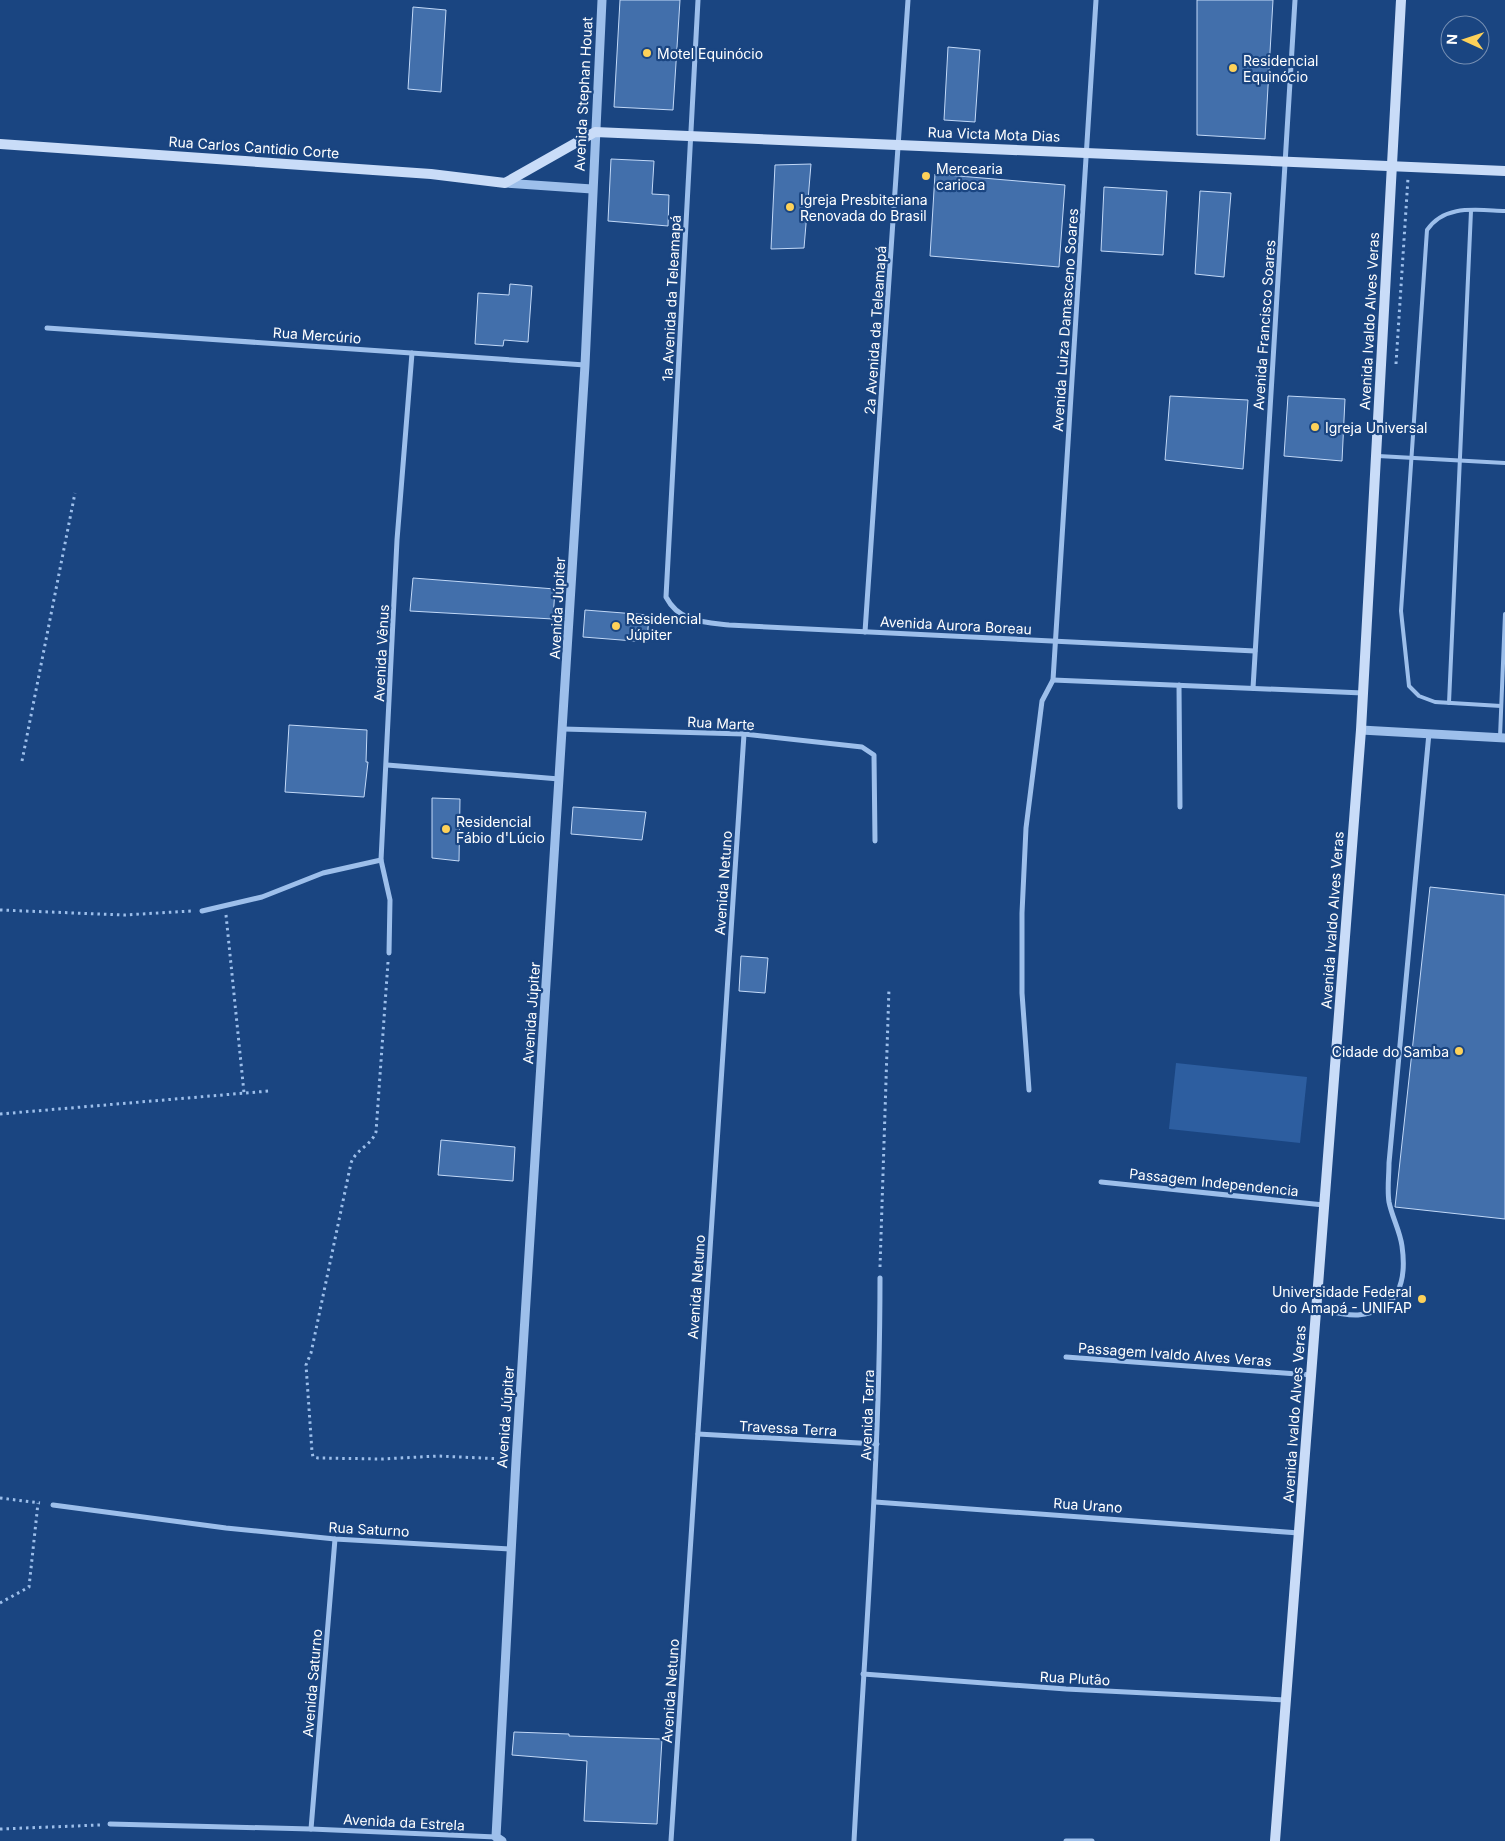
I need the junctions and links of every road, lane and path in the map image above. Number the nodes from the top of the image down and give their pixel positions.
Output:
1 (602, 0) edge
2 (698, 0) edge
3 (908, 0) edge
4 (1096, 0) edge
5 (1296, 0) edge
6 (1401, 0) edge
7 (594, 132) junction
8 (690, 136) junction
9 (0, 144) edge
10 (898, 144) junction
11 (1087, 152) junction
12 (1286, 160) junction
13 (1392, 165) junction
14 (1505, 171) edge
15 (1408, 174) dead end
16 (505, 183) junction
17 (592, 189) junction
18 (1471, 210) junction
19 (1505, 212) edge
20 (48, 328) dead end
21 (412, 353) junction
22 (585, 365) junction
23 (1396, 369) dead end
24 (1376, 456) junction
25 (1411, 458) junction
26 (1460, 461) junction
27 (1505, 463) edge
28 (75, 493) dead end
29 (666, 597) joint
30 (1505, 616) edge
31 (865, 632) junction
32 (1056, 641) junction
33 (1254, 651) junction
34 (1053, 680) junction
35 (1178, 685) junction
36 (1253, 688) junction
37 (1363, 693) junction
38 (1449, 703) junction
39 (1501, 706) junction
40 (563, 728) junction
41 (1361, 730) junction
42 (1429, 733) junction
43 (744, 734) junction
44 (1502, 738) edge
45 (22, 761) dead end
46 (387, 765) junction
47 (559, 779) junction
48 (1180, 808) dead end
49 (875, 841) dead end
50 (381, 860) junction
51 (225, 907) junction
52 (0, 910) edge
53 (205, 911) joint
54 (389, 953) joint
55 (889, 988) dead end
56 (1029, 1090) dead end
57 (269, 1091) dead end
58 (244, 1093) junction
59 (0, 1114) edge
60 (1101, 1182) dead end
61 (1324, 1205) junction
62 (880, 1278) joint
63 (1316, 1308) junction
64 (1066, 1357) dead end
65 (1311, 1375) junction
66 (698, 1434) junction
67 (877, 1444) junction
68 (516, 1460) junction
69 (0, 1498) edge
70 (874, 1502) junction
71 (38, 1503) junction
72 (53, 1505) joint
73 (1299, 1533) junction
74 (335, 1539) junction
75 (512, 1549) junction
76 (0, 1603) edge
77 (863, 1674) junction
78 (1286, 1700) junction
79 (110, 1824) joint
80 (0, 1829) edge
81 (311, 1829) junction
82 (499, 1839) edge
83 (671, 1841) edge
84 (854, 1841) edge
85 (1066, 1841) edge
86 (1092, 1841) edge
87 (1275, 1841) edge

1 - 7 street, Avenida Stephan Houat
2 - 8 street, 1a Avenida da Teleamapá
3 - 10 street, 2a Avenida da Teleamapá
4 - 11 street, Avenida Luiza Damasceno Soares
5 - 12 street, Avenida Francisco Soares
6 - 13 main road, Avenida Ivaldo Alves Veras
7 - 8 main road, Rua Victa Mota Dias
7 - 16 main road
7 - 17 street, Avenida Stephan Houat
8 - 10 main road, Rua Victa Mota Dias
8 - 29 street, 1a Avenida da Teleamapá
9 - 16 main road, Rua Carlos Cantidio Corte
10 - 11 main road, Rua Victa Mota Dias
10 - 31 street, 2a Avenida da Teleamapá
11 - 12 main road, Rua Victa Mota Dias
11 - 32 street, Avenida Luiza Damasceno Soares
12 - 13 main road, Rua Victa Mota Dias
12 - 33 street, Avenida Francisco Soares
13 - 14 main road, Rua Victa Mota Dias
13 - 24 main road, Avenida Ivaldo Alves Veras
15 - 23 path
16 - 17 street, Rua Carlos Cantidio Corte
17 - 22 street, Avenida Júpiter
18 - 19 lane
18 - 25 lane
18 - 26 lane
20 - 21 street, Rua Mercúrio
21 - 22 street, Rua Mercúrio
21 - 46 street, Avenida Vênus
22 - 40 street, Avenida Júpiter
24 - 25 lane
24 - 37 main road, Avenida Ivaldo Alves Veras
25 - 26 lane
25 - 38 lane
26 - 27 lane
26 - 38 lane
28 - 45 path
29 - 31 street, Avenida Aurora Boreau
30 - 39 lane
31 - 32 street, Avenida Aurora Boreau
32 - 33 street, Avenida Aurora Boreau
32 - 34 street, Avenida Luiza Damasceno Soares
33 - 36 street, Avenida Francisco Soares
34 - 35 street
34 - 56 street
35 - 36 street
35 - 48 street
36 - 37 street
37 - 41 main road, Avenida Ivaldo Alves Veras
38 - 39 lane
39 - 44 lane
40 - 43 street, Rua Marte
40 - 47 street, Avenida Júpiter
41 - 42 street
41 - 61 main road, Avenida Ivaldo Alves Veras
42 - 44 street
42 - 63 street
43 - 49 street, Rua Marte
43 - 66 street, Avenida Netuno
46 - 47 street
46 - 50 street, Avenida Vênus
47 - 68 street, Avenida Júpiter
50 - 51 street
50 - 54 street, Avenida Vênus
51 - 53 street
51 - 58 path
52 - 53 path
54 - 68 path
55 - 62 path
57 - 58 path
58 - 59 path
60 - 61 street, Passagem Independencia
61 - 63 main road, Avenida Ivaldo Alves Veras
62 - 67 street, Avenida Terra
63 - 65 main road, Avenida Ivaldo Alves Veras
64 - 65 street, Passagem Ivaldo Alves Veras
65 - 73 main road, Avenida Ivaldo Alves Veras
66 - 67 street, Travessa Terra
66 - 83 street, Avenida Netuno
67 - 70 street, Avenida Terra
68 - 75 street, Avenida Júpiter
69 - 71 path
70 - 73 street, Rua Urano
70 - 77 street, Avenida Terra
71 - 72 path
71 - 76 path
72 - 74 street, Rua Saturno
73 - 78 main road, Avenida Ivaldo Alves Veras
74 - 75 street, Rua Saturno
74 - 81 street, Avenida Saturno
75 - 82 street, Avenida Júpiter
77 - 78 street, Rua Plutão
77 - 84 street, Avenida Terra
78 - 87 main road, Avenida Ivaldo Alves Veras
79 - 80 path
79 - 81 street, Avenida da Estrela
81 - 82 street, Avenida da Estrela
85 - 86 street

